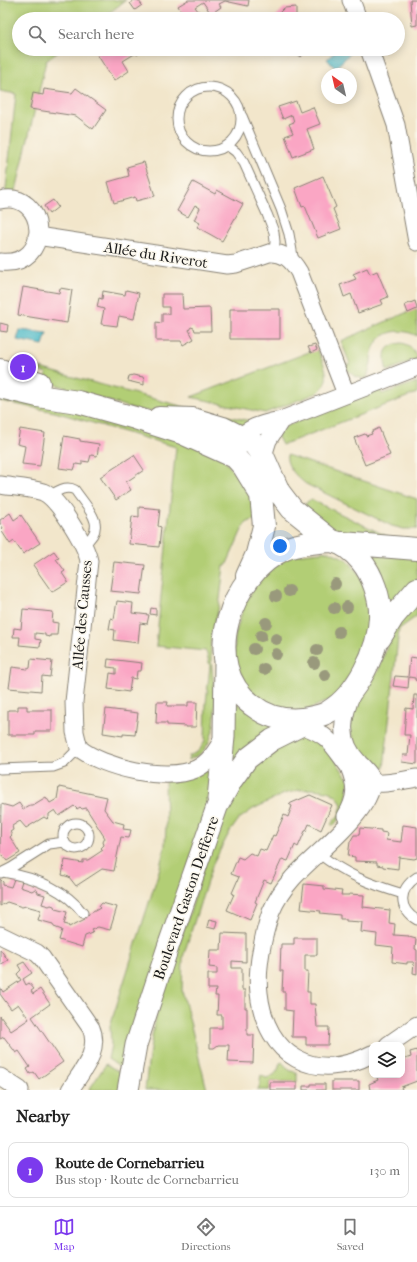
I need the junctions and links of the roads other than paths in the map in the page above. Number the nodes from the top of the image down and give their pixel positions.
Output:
1 (351, 0) edge
2 (355, 12) edge
3 (371, 56) edge
4 (241, 115) junction
5 (228, 146) junction
6 (0, 200) edge
7 (37, 236) junction
8 (417, 242) edge
9 (274, 252) junction
10 (0, 262) edge
11 (295, 265) junction
12 (417, 367) edge
13 (0, 370) edge
14 (0, 387) edge
15 (346, 394) junction
16 (78, 402) junction
17 (136, 418) junction
18 (281, 420) junction
19 (242, 436) junction
20 (263, 456) junction
21 (235, 457) junction
22 (0, 485) edge
23 (50, 496) junction
24 (337, 542) junction
25 (84, 544) junction
26 (417, 549) edge
27 (243, 587) junction
28 (417, 589) edge
29 (373, 650) junction
30 (225, 664) junction
31 (357, 683) junction
32 (301, 720) junction
33 (224, 737) junction
34 (79, 748) junction
35 (355, 766) junction
36 (0, 769) edge
37 (417, 777) edge
38 (372, 783) junction
39 (217, 808) junction
40 (335, 837) junction
41 (65, 842) dead end
42 (318, 853) junction
43 (2, 872) edge
44 (417, 877) edge
45 (403, 894) junction
46 (83, 913) dead end
47 (417, 920) edge
48 (0, 935) edge
49 (155, 988) junction
50 (417, 1025) edge
51 (392, 1042) edge
52 (369, 1055) edge
53 (0, 1077) edge
54 (20, 1090) edge
55 (70, 1090) edge
56 (128, 1090) edge
57 (141, 1090) edge

1 - 2 street
3 - 8 street
4 - 5 lane
4 - 5 lane
4 - 11 lane
5 - 9 lane
6 - 7 street
7 - 9 street, Allée du Riverot
7 - 10 street
9 - 11 street
11 - 15 street
12 - 15 street
13 - 16 main road
14 - 16 main road
15 - 18 street
16 - 17 main road
17 - 19 main road
17 - 21 main road
18 - 19 street
18 - 20 street
19 - 20 main road
19 - 21 street
20 - 24 main road
21 - 27 main road
22 - 23 street
23 - 25 street, Allée des Causses
23 - 25 lane
24 - 26 main road
24 - 27 main road
24 - 29 main road
25 - 34 street, Allée des Causses
27 - 30 main road
28 - 29 main road
29 - 31 main road
30 - 32 main road
30 - 33 street, Boulevard Gaston Defferre
31 - 32 main road
31 - 35 street
32 - 35 street
32 - 39 street, Boulevard Gaston Defferre
33 - 34 street
33 - 39 street, Boulevard Gaston Defferre
34 - 36 lane
35 - 37 street
35 - 38 street
35 - 40 street
37 - 38 street
38 - 40 street
39 - 49 street, Boulevard Gaston Defferre
40 - 42 street
41 - 43 lane
42 - 45 lane
42 - 52 street
43 - 46 lane
44 - 45 lane
45 - 47 lane
48 - 55 street
49 - 56 street, Boulevard Gaston Defferre
49 - 57 street, Boulevard Gaston Defferre
50 - 51 street
53 - 54 street

